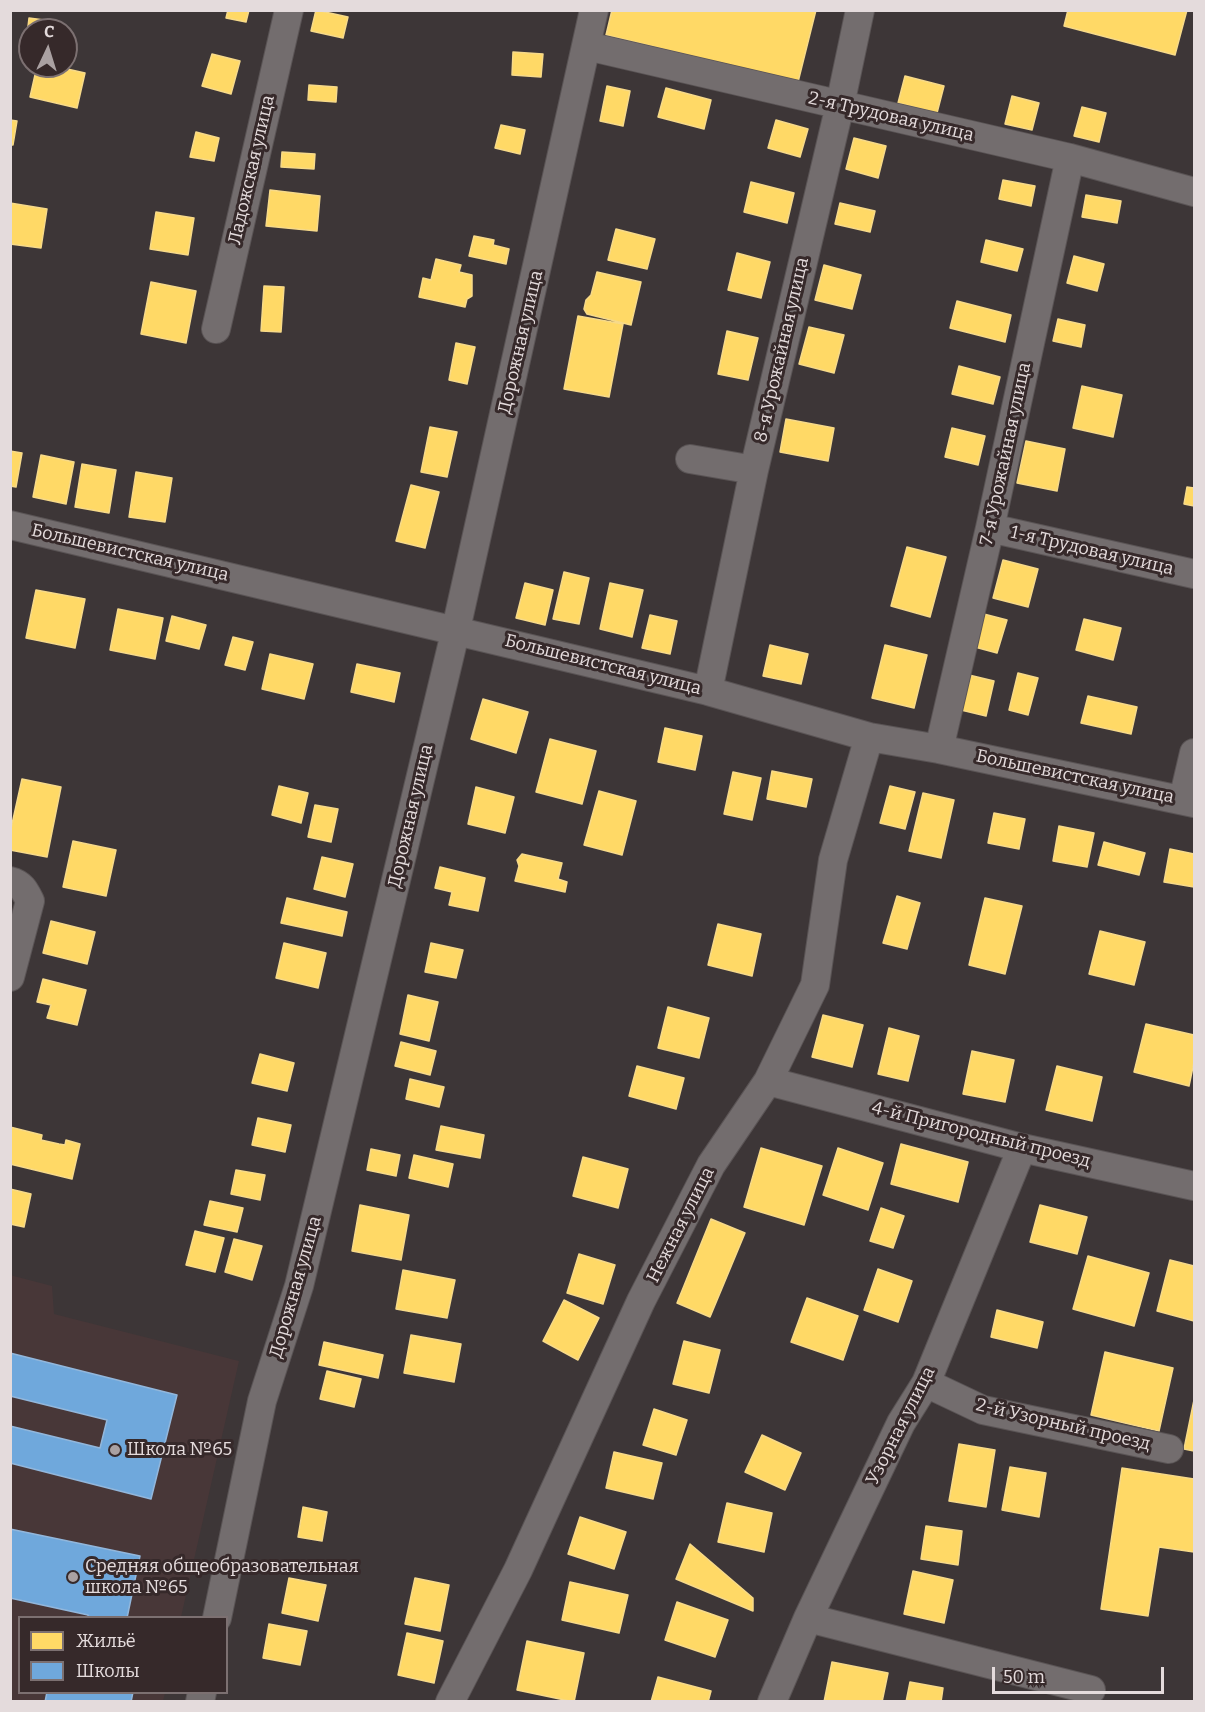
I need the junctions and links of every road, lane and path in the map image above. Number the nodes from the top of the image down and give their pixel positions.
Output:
1 (289, 10) edge
2 (594, 10) edge
3 (860, 10) edge
4 (587, 46) junction
5 (840, 105) junction
6 (1070, 158) junction
7 (1194, 192) edge
8 (216, 329) dead end
9 (690, 459) dead end
10 (754, 470) junction
11 (10, 525) edge
12 (990, 528) junction
13 (1194, 574) edge
14 (456, 629) junction
15 (708, 691) junction
16 (869, 737) junction
17 (939, 748) junction
18 (1194, 753) edge
19 (1188, 802) edge
20 (10, 881) edge
21 (10, 977) edge
22 (768, 1081) junction
23 (1022, 1148) junction
24 (1194, 1186) edge
25 (926, 1383) junction
26 (1169, 1449) dead end
27 (218, 1616) edge
28 (808, 1618) junction
29 (1091, 1690) dead end
30 (450, 1701) edge
31 (772, 1701) edge

1 - 8 street, Ладожская улица
2 - 4 street, Дорожная улица
3 - 5 street, 8-я Урожайная улица
4 - 5 street, 2-я Трудовая улица
4 - 14 street, Дорожная улица
5 - 6 street, 2-я Трудовая улица
5 - 10 street, 8-я Урожайная улица
6 - 7 street, 2-я Трудовая улица
6 - 12 street, 7-я Урожайная улица
9 - 10 street
10 - 15 street, 8-я Урожайная улица
11 - 14 street, Большевистская улица
12 - 13 street, 1-я Трудовая улица
12 - 17 street, 7-я Урожайная улица
14 - 15 street, Большевистская улица
14 - 27 street, Дорожная улица
15 - 16 street, Большевистская улица
16 - 17 street, Большевистская улица
16 - 22 street, Нежная улица
17 - 19 street, Большевистская улица
18 - 19 street
20 - 21 street
22 - 23 street, 4-й Пригородный проезд
22 - 30 street, Нежная улица
23 - 24 street, 4-й Пригородный проезд
23 - 25 street, Узорная улица
25 - 26 street, 2-й Узорный проезд
25 - 28 street, Узорная улица
28 - 29 street
28 - 31 street, Узорная улица

